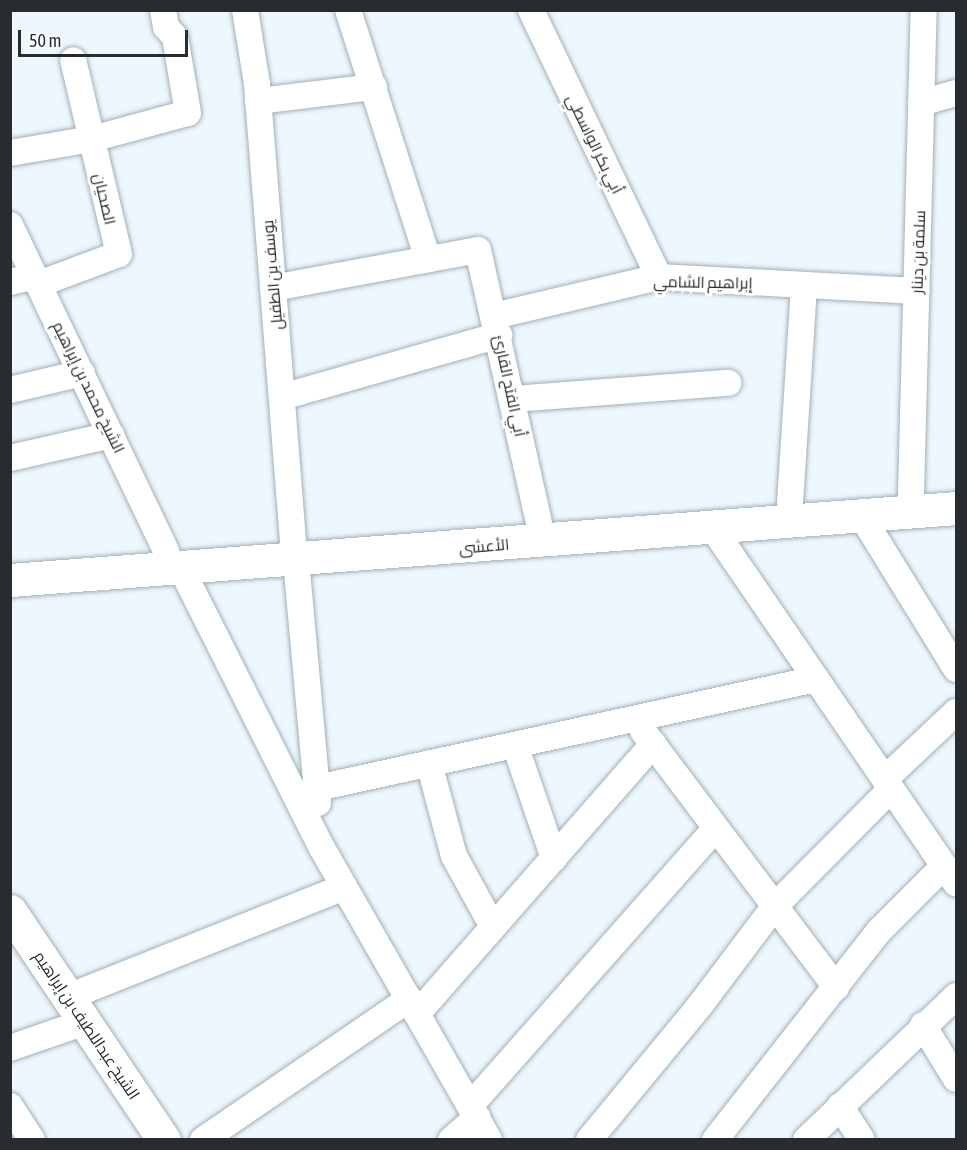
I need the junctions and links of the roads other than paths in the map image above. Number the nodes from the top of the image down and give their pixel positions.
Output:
1 (163, 10) edge
2 (245, 10) edge
3 (531, 10) edge
4 (924, 10) edge
5 (352, 11) edge
6 (73, 60) dead end
7 (374, 87) junction
8 (957, 93) edge
9 (258, 101) junction
10 (921, 103) junction
11 (92, 139) junction
12 (10, 153) edge
13 (10, 225) edge
14 (428, 259) junction
15 (659, 277) junction
16 (37, 280) junction
17 (10, 282) edge
18 (804, 285) junction
19 (273, 288) junction
20 (916, 291) junction
21 (497, 326) junction
22 (82, 373) junction
23 (728, 383) dead end
24 (10, 390) edge
25 (282, 397) junction
26 (513, 399) junction
27 (111, 435) junction
28 (10, 458) edge
29 (957, 490) edge
30 (911, 494) junction
31 (790, 503) junction
32 (957, 508) edge
33 (861, 515) junction
34 (539, 523) junction
35 (712, 527) junction
36 (294, 551) junction
37 (174, 559) junction
38 (10, 561) edge
39 (10, 580) edge
40 (957, 669) edge
41 (816, 679) junction
42 (957, 712) edge
43 (634, 718) junction
44 (653, 744) junction
45 (515, 745) junction
46 (429, 763) junction
47 (888, 784) junction
48 (317, 788) junction
49 (716, 829) junction
50 (322, 848) junction
51 (554, 858) junction
52 (949, 863) edge
53 (344, 886) junction
54 (774, 906) junction
55 (10, 911) edge
56 (493, 927) junction
57 (836, 987) junction
58 (957, 996) edge
59 (413, 1007) junction
60 (76, 1009) junction
61 (923, 1025) junction
62 (10, 1048) edge
63 (957, 1079) edge
64 (10, 1106) edge
65 (840, 1106) junction
66 (473, 1112) junction
67 (32, 1140) edge
68 (164, 1140) edge
69 (202, 1140) edge
70 (451, 1140) edge
71 (489, 1140) edge
72 (589, 1140) edge
73 (715, 1140) edge
74 (806, 1140) edge
75 (862, 1140) edge

1 - 11 street
2 - 9 street, يوسف بن الطفيل
3 - 15 street, أبي بكر الواسطي
4 - 10 street, سلمة بن دينار
5 - 7 street
6 - 11 street, الصحيان
7 - 9 street
7 - 14 street
8 - 10 street
9 - 19 street, يوسف بن الطفيل
10 - 20 street, سلمة بن دينار
11 - 12 street
11 - 16 street, الصحيان
13 - 16 street, الشيخ محمد بن إبراهيم
14 - 19 street
14 - 21 street, أبي الفتح القارئ
15 - 18 street, إبراهيم الشامي
15 - 21 street, إبراهيم الشامي
16 - 17 street
16 - 22 street, الشيخ محمد بن إبراهيم
18 - 20 street, إبراهيم الشامي
18 - 31 street
19 - 25 street, يوسف بن الطفيل
20 - 30 street, سلمة بن دينار
21 - 25 street, إبراهيم الشامي
21 - 26 street, أبي الفتح القارئ
22 - 24 street
22 - 27 street, الشيخ محمد بن إبراهيم
23 - 26 street
25 - 36 street, يوسف بن الطفيل
26 - 34 street, أبي الفتح القارئ
27 - 28 street
27 - 37 street, الشيخ محمد بن إبراهيم
29 - 30 street, الأعشى
30 - 31 street, الأعشى
31 - 34 street, الأعشى
32 - 33 street, الأعشى
33 - 35 street, الأعشى
33 - 40 street
34 - 36 street, الأعشى
35 - 36 street, الأعشى
35 - 41 street
36 - 37 street, الأعشى
36 - 48 street, يوسف بن الطفيل
37 - 38 street, الأعشى
37 - 39 street, الأعشى
37 - 50 street, الشيخ محمد بن إبراهيم
41 - 43 street
41 - 47 street
42 - 47 street
43 - 44 street
43 - 45 street
44 - 49 street
44 - 51 street
45 - 46 street
45 - 51 street
46 - 48 street
46 - 56 street
47 - 52 street
47 - 54 street
48 - 50 street, يوسف بن الطفيل
49 - 54 street
49 - 66 street
50 - 53 street, الشيخ محمد بن إبراهيم
51 - 56 street
52 - 57 street
53 - 59 street, الشيخ محمد بن إبراهيم
53 - 60 street
54 - 57 street
54 - 72 street
55 - 60 street, الشيخ عبداللطيف بن إبراهيم
56 - 59 street
57 - 73 street
58 - 61 street
59 - 66 street, الشيخ محمد بن إبراهيم
59 - 69 street
60 - 62 street
60 - 68 street, الشيخ عبداللطيف بن إبراهيم
61 - 63 street
61 - 65 street
64 - 67 street
65 - 74 street
65 - 75 street
66 - 70 street
66 - 71 street, الشيخ محمد بن إبراهيم

